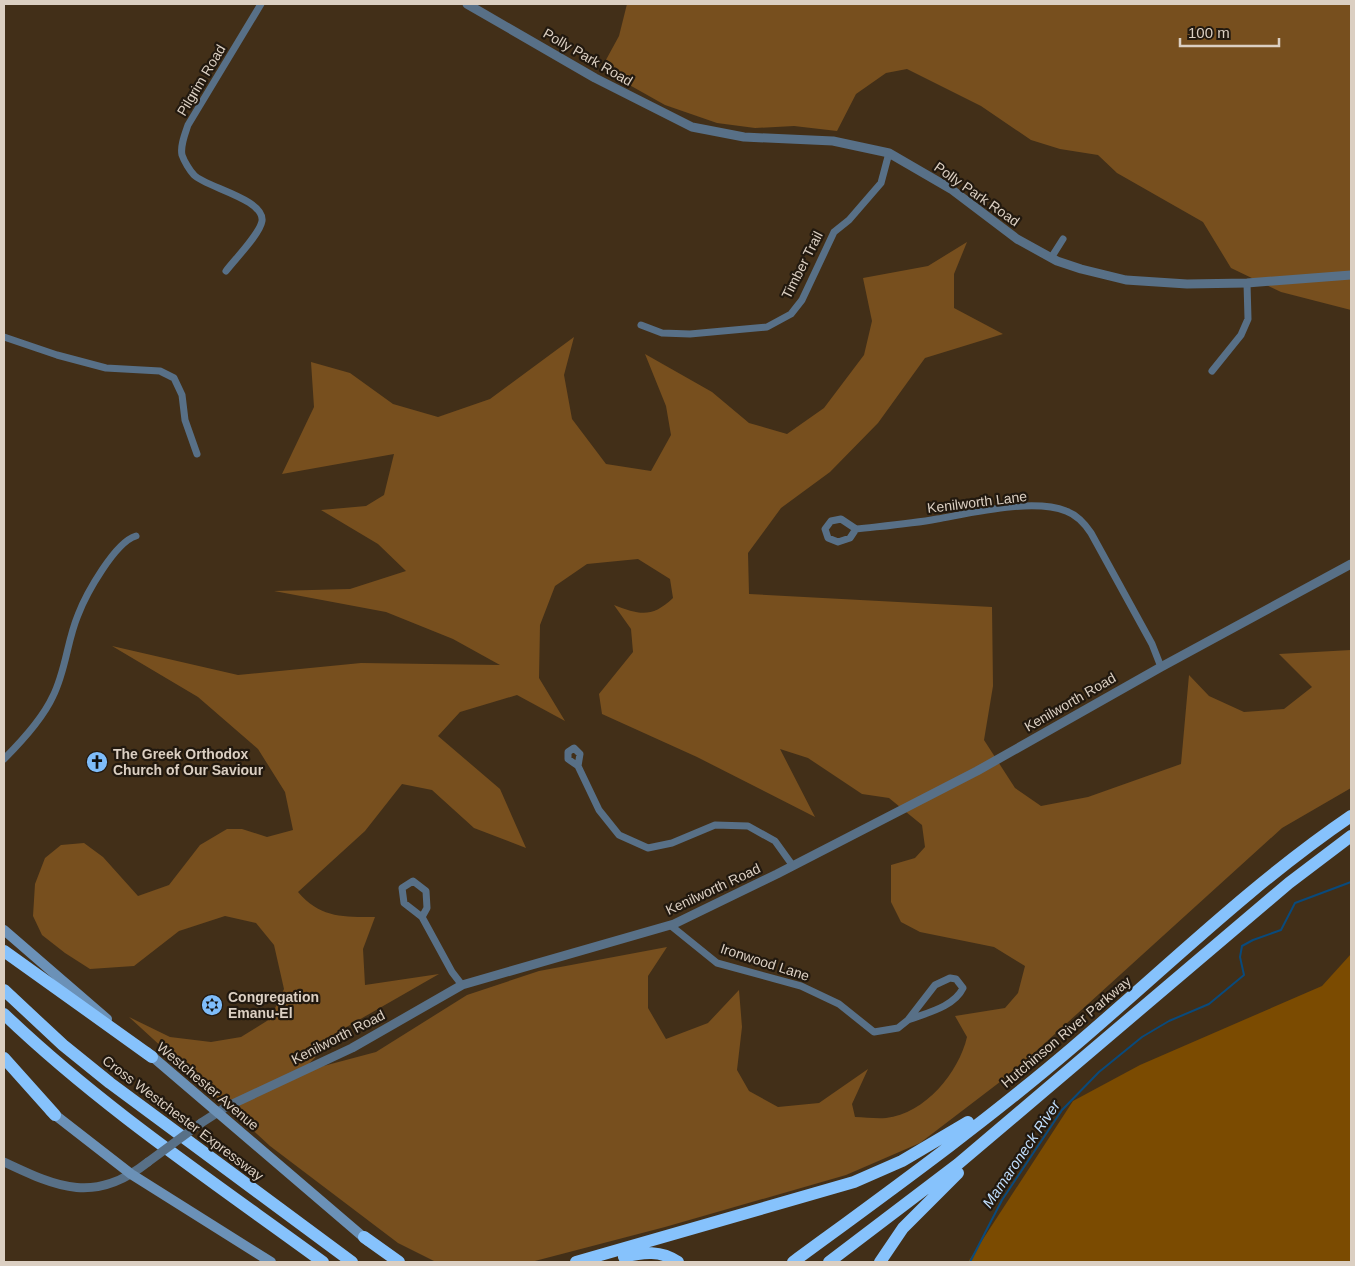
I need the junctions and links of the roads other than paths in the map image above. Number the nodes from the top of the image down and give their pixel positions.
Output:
1 (261, 4) edge
2 (467, 4) edge
3 (889, 153) junction
4 (1063, 239) dead end
5 (1051, 258) junction
6 (226, 271) dead end
7 (1351, 275) edge
8 (1247, 283) junction
9 (641, 325) dead end
10 (4, 337) edge
11 (1212, 372) dead end
12 (197, 454) dead end
13 (856, 529) dead end
14 (136, 536) dead end
15 (1351, 564) edge
16 (1160, 667) junction
17 (4, 759) edge
18 (578, 766) dead end
19 (1351, 816) edge
20 (1351, 836) edge
21 (792, 866) junction
22 (422, 916) junction
23 (670, 926) junction
24 (4, 930) edge
25 (4, 951) edge
26 (462, 985) junction
27 (4, 990) edge
28 (4, 1014) edge
29 (908, 1020) junction
30 (152, 1057) junction
31 (4, 1058) edge
32 (4, 1067) edge
33 (1011, 1097) junction
34 (1022, 1110) junction
35 (218, 1112) junction
36 (55, 1115) junction
37 (7, 1163) edge
38 (131, 1174) junction
39 (364, 1237) junction
40 (272, 1262) edge
41 (323, 1262) edge
42 (352, 1262) edge
43 (393, 1262) edge
44 (399, 1262) edge
45 (576, 1262) edge
46 (607, 1262) edge
47 (678, 1262) edge
48 (793, 1262) edge
49 (829, 1262) edge
50 (880, 1262) edge

1 - 6 street, Pilgrim Road
2 - 3 street, Polly Park Road
3 - 5 street, Polly Park Road
3 - 9 street, Timber Trail
4 - 5 street
5 - 8 street, Polly Park Road
7 - 8 street, Polly Park Road
8 - 11 street
10 - 12 street
13 - 16 street, Kenilworth Lane
14 - 17 street
15 - 16 street, Kenilworth Road
16 - 21 street, Kenilworth Road
18 - 21 street
19 - 33 highway, Hutchinson River Parkway
20 - 34 highway
21 - 23 street, Kenilworth Road
22 - 22 street
22 - 26 street
23 - 26 street, Kenilworth Road
23 - 29 street, Ironwood Lane
24 - 30 main road, Westchester Avenue
25 - 30 highway
26 - 35 street, Kenilworth Road
27 - 42 highway, Cross Westchester Expressway
28 - 41 highway
29 - 29 street, Ironwood Lane
30 - 35 main road, Westchester Avenue
31 - 36 highway
32 - 36 main road
33 - 45 highway
33 - 48 highway, Hutchinson River Parkway
34 - 49 highway
34 - 50 highway
35 - 38 street, Kenilworth Road, bridge
35 - 39 main road, Westchester Avenue
36 - 38 main road
37 - 38 street, Kenilworth Road
38 - 40 main road
39 - 43 main road, Westchester Avenue
39 - 44 highway
46 - 47 highway

